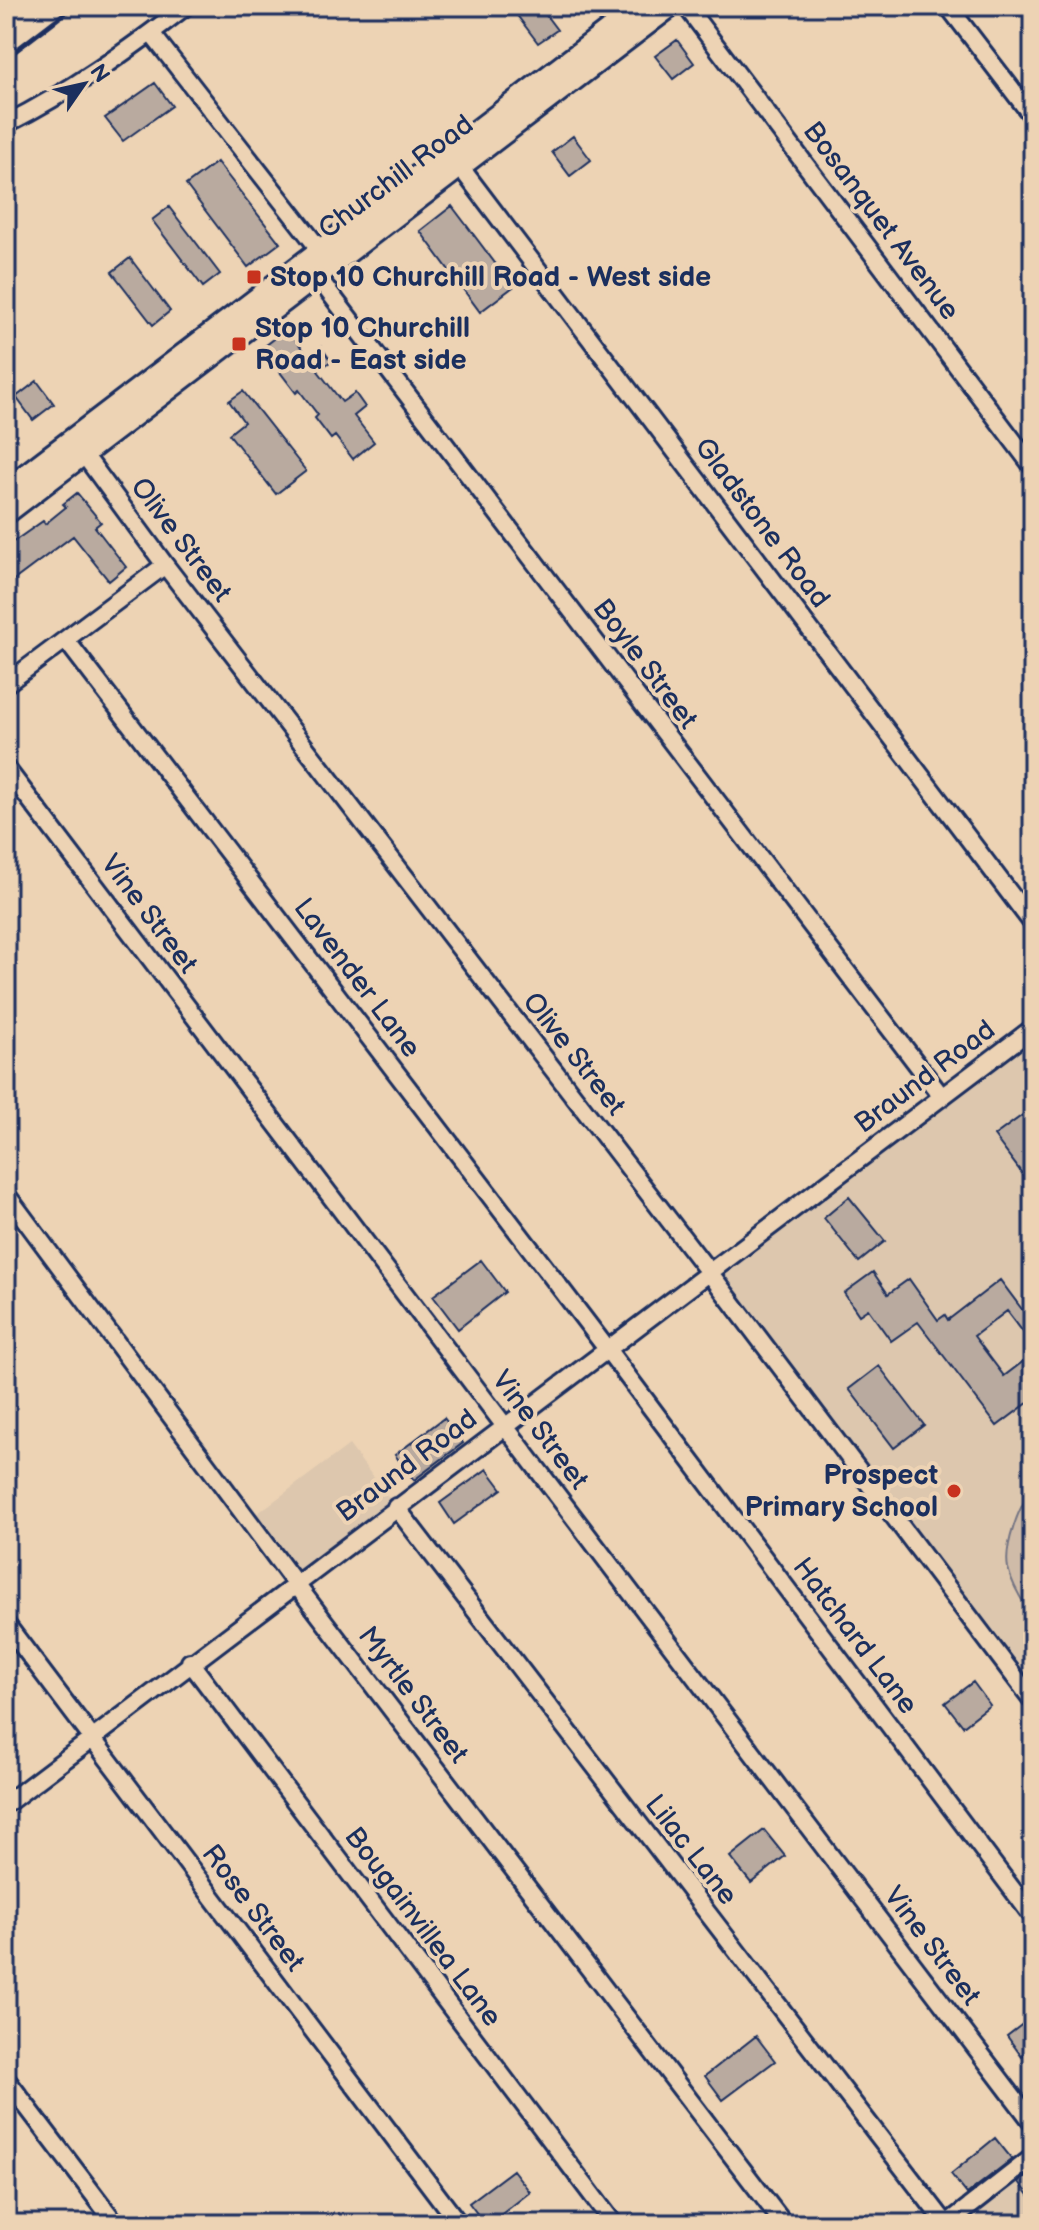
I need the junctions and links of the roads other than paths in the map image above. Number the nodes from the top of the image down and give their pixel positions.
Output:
1 (186, 6) edge
2 (642, 6) edge
3 (948, 6) edge
4 (670, 7) edge
5 (151, 33) junction
6 (1033, 117) edge
7 (6, 124) edge
8 (454, 160) junction
9 (319, 263) junction
10 (79, 446) junction
11 (1033, 467) edge
12 (6, 491) edge
13 (6, 512) edge
14 (165, 565) junction
15 (66, 640) junction
16 (6, 684) edge
17 (6, 768) edge
18 (1033, 924) edge
19 (1033, 1028) edge
20 (942, 1097) junction
21 (6, 1194) edge
22 (709, 1272) junction
23 (607, 1349) junction
24 (504, 1426) junction
25 (396, 1507) junction
26 (295, 1583) junction
27 (6, 1624) edge
28 (190, 1662) junction
29 (1033, 1701) edge
30 (92, 1738) junction
31 (6, 1804) edge
32 (1033, 1917) edge
33 (6, 2079) edge
34 (1033, 2123) edge
35 (1033, 2157) edge
36 (116, 2224) edge
37 (459, 2224) edge
38 (614, 2224) edge
39 (784, 2224) edge
40 (946, 2224) edge

1 - 5 street
2 - 8 main road, Churchill Road
3 - 6 street
4 - 8 main road, Churchill Road
4 - 11 street, Bosanquet Avenue
5 - 7 street
5 - 9 street, Boyle Street
8 - 9 main road, Churchill Road
8 - 18 street, Gladstone Road
9 - 10 main road, Churchill Road
9 - 20 street, Boyle Street
10 - 12 main road, Churchill Road
10 - 13 main road, Churchill Road
10 - 14 street, Olive Street
14 - 15 street
14 - 22 street, Olive Street
15 - 16 street
15 - 23 street, Lavender Lane
17 - 24 street, Vine Street
19 - 20 street, Braund Road
20 - 22 street, Braund Road
21 - 26 street, Myrtle Street
22 - 23 street, Braund Road
22 - 29 street, Olive Street
23 - 24 street, Braund Road
23 - 32 street, Hatchard Lane
24 - 25 street, Braund Road
24 - 34 street, Vine Street
25 - 26 street, Braund Road
25 - 40 street, Lilac Lane
26 - 28 street, Braund Road
26 - 39 street, Myrtle Street
27 - 30 street, Rose Street
28 - 30 street, Braund Road
28 - 38 street, Bougainvillea Lane
30 - 31 street, Braund Road
30 - 37 street, Rose Street
33 - 36 street
35 - 40 street

